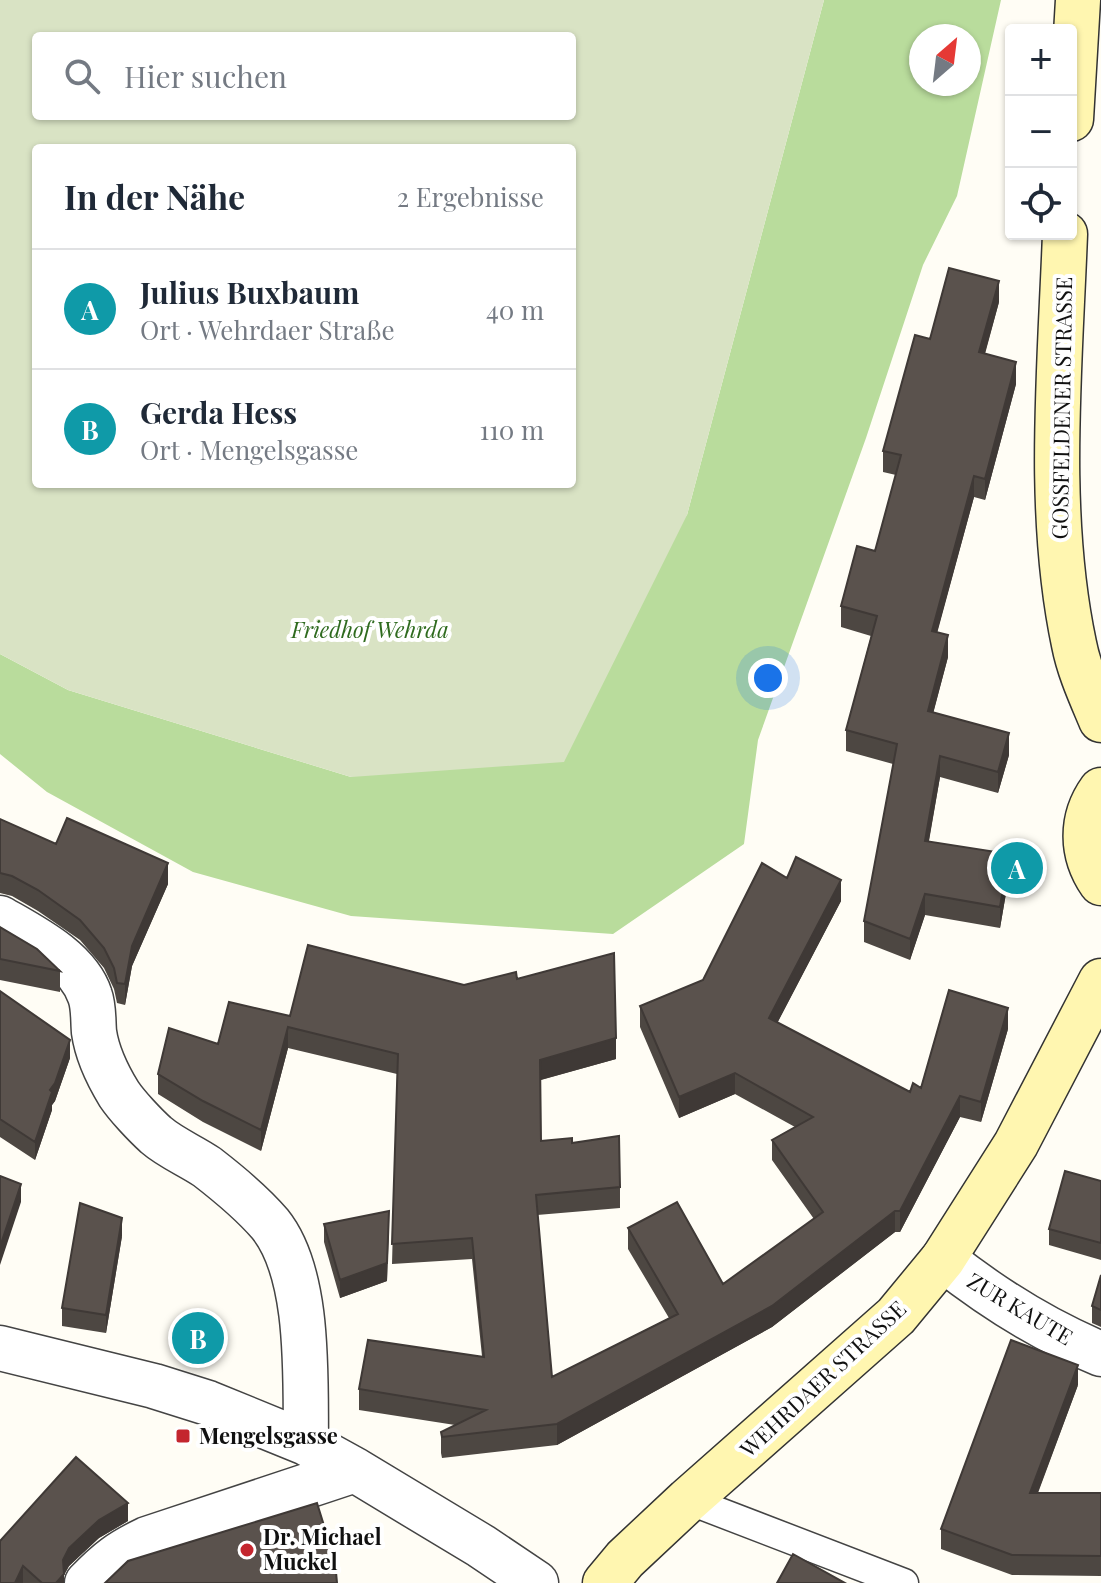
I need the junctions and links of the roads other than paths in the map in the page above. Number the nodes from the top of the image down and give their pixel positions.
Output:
1 (1078, 0) edge
2 (1072, 96) edge
3 (1065, 240) edge
4 (1101, 720) edge
5 (1101, 790) edge
6 (1101, 883) edge
7 (0, 918) edge
8 (1101, 981) edge
9 (943, 1259) junction
10 (0, 1348) edge
11 (1101, 1354) edge
12 (306, 1443) junction
13 (355, 1470) junction
14 (688, 1500) junction
15 (87, 1583) edge
16 (536, 1583) edge
17 (605, 1583) edge
18 (904, 1583) edge

1 - 2 main road
3 - 4 main road, GOSSFELDENER STRASSE
5 - 6 main road
7 - 12 street
8 - 9 main road, WEHRDAER STRASSE
9 - 11 street, ZUR KAUTE
9 - 14 main road, WEHRDAER STRASSE
10 - 12 street
12 - 13 street
13 - 15 street
13 - 16 street
14 - 17 main road, WEHRDAER STRASSE
14 - 18 lane

